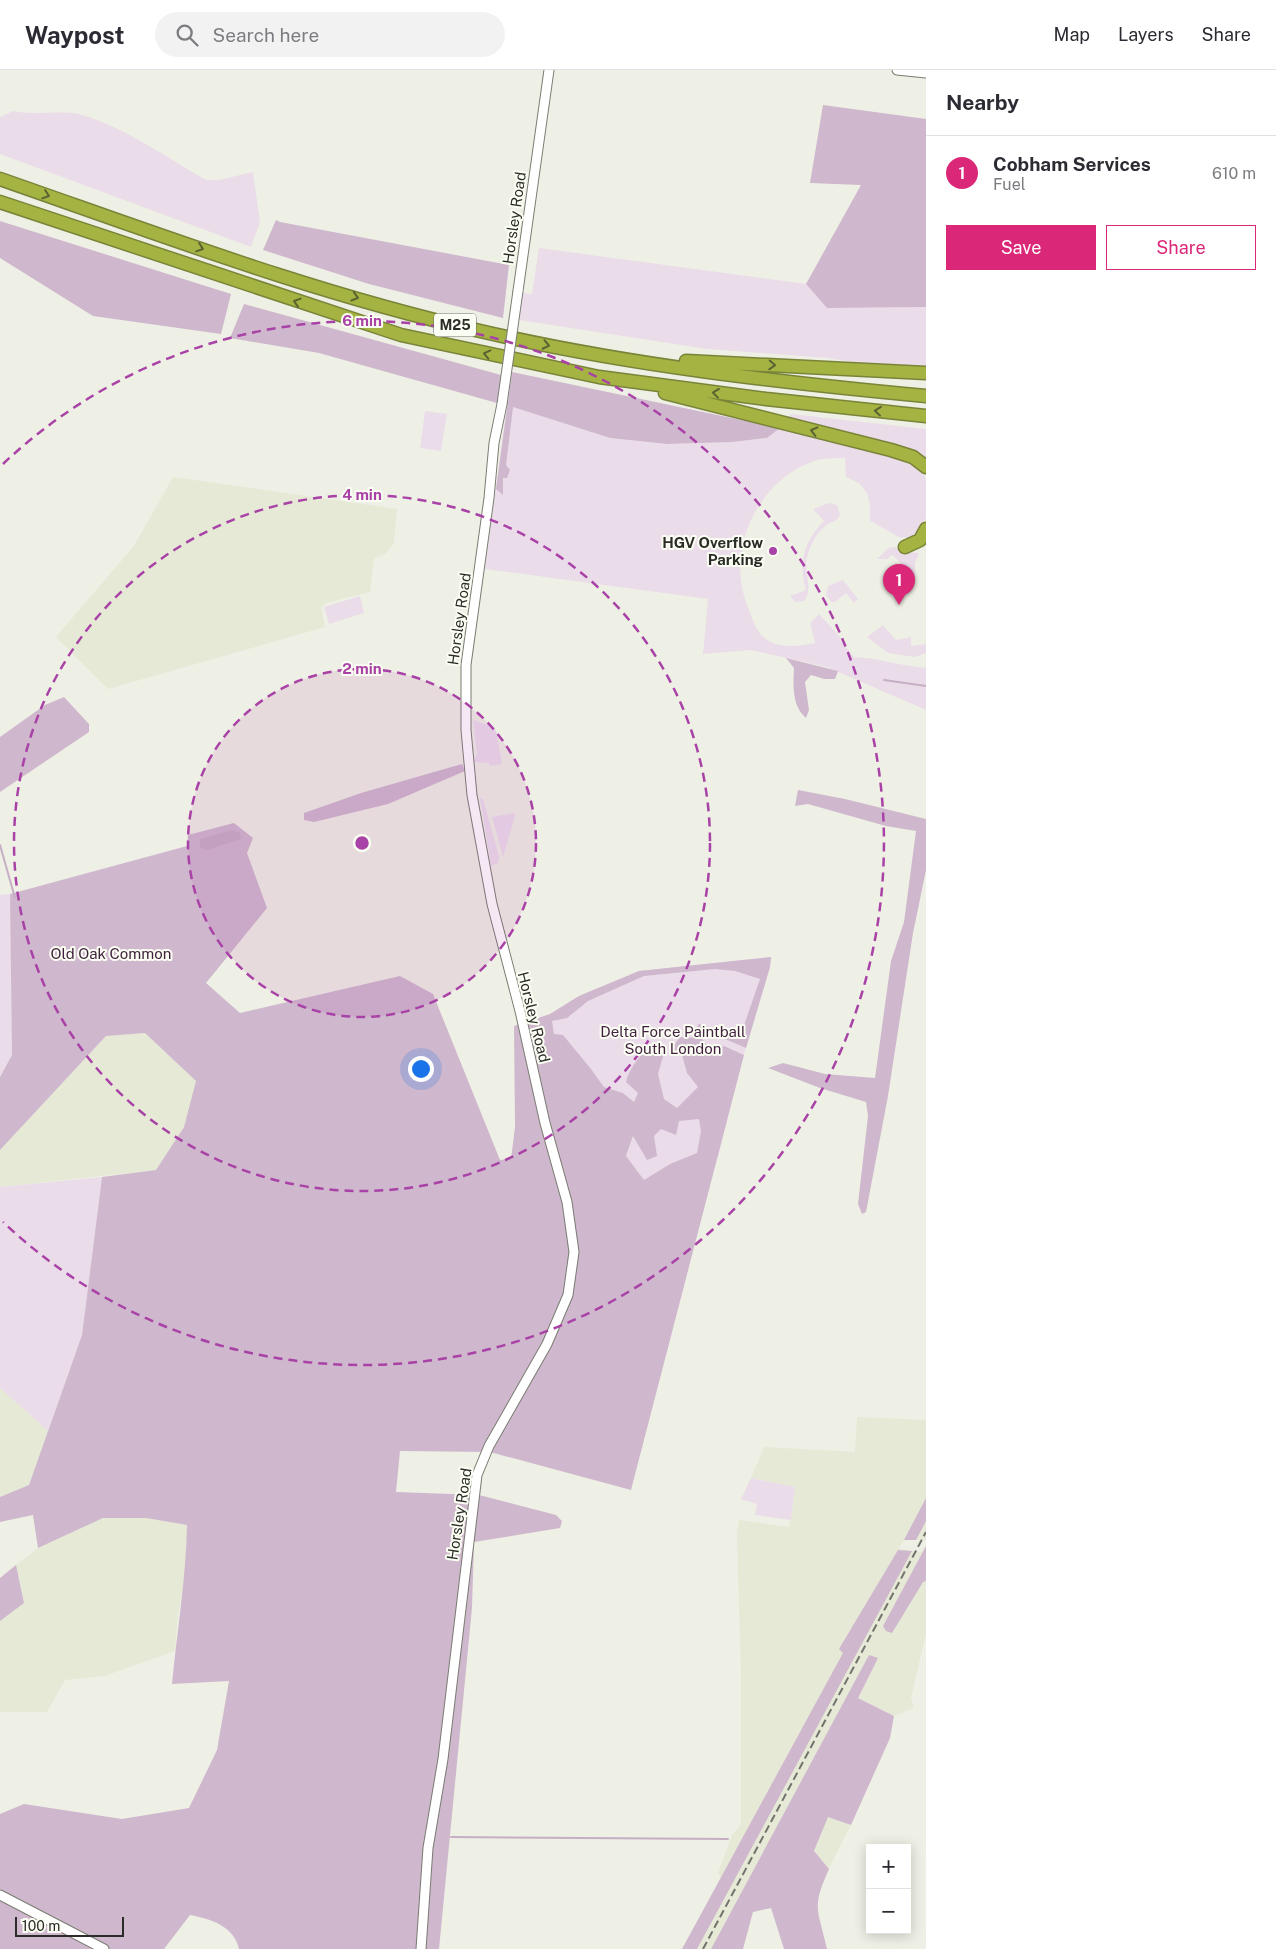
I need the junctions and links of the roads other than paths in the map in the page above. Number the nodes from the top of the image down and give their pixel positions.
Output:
1 (549, 70) edge
2 (898, 70) edge
3 (926, 73) edge
4 (0, 180) edge
5 (0, 202) edge
6 (654, 362) junction
7 (926, 373) edge
8 (599, 377) junction
9 (926, 396) edge
10 (926, 416) edge
11 (926, 467) edge
12 (926, 529) edge
13 (905, 547) dead end
14 (0, 1895) edge
15 (104, 1949) edge
16 (421, 1949) edge

1 - 16 street, Horsley Road, bridge
2 - 3 street
4 -> 6 highway, M25
8 -> 5 highway, M25
6 -> 7 highway, M25
6 - 9 highway, M25
10 -> 8 highway, M25
11 -> 8 highway, M25
12 - 13 highway
14 - 15 street

